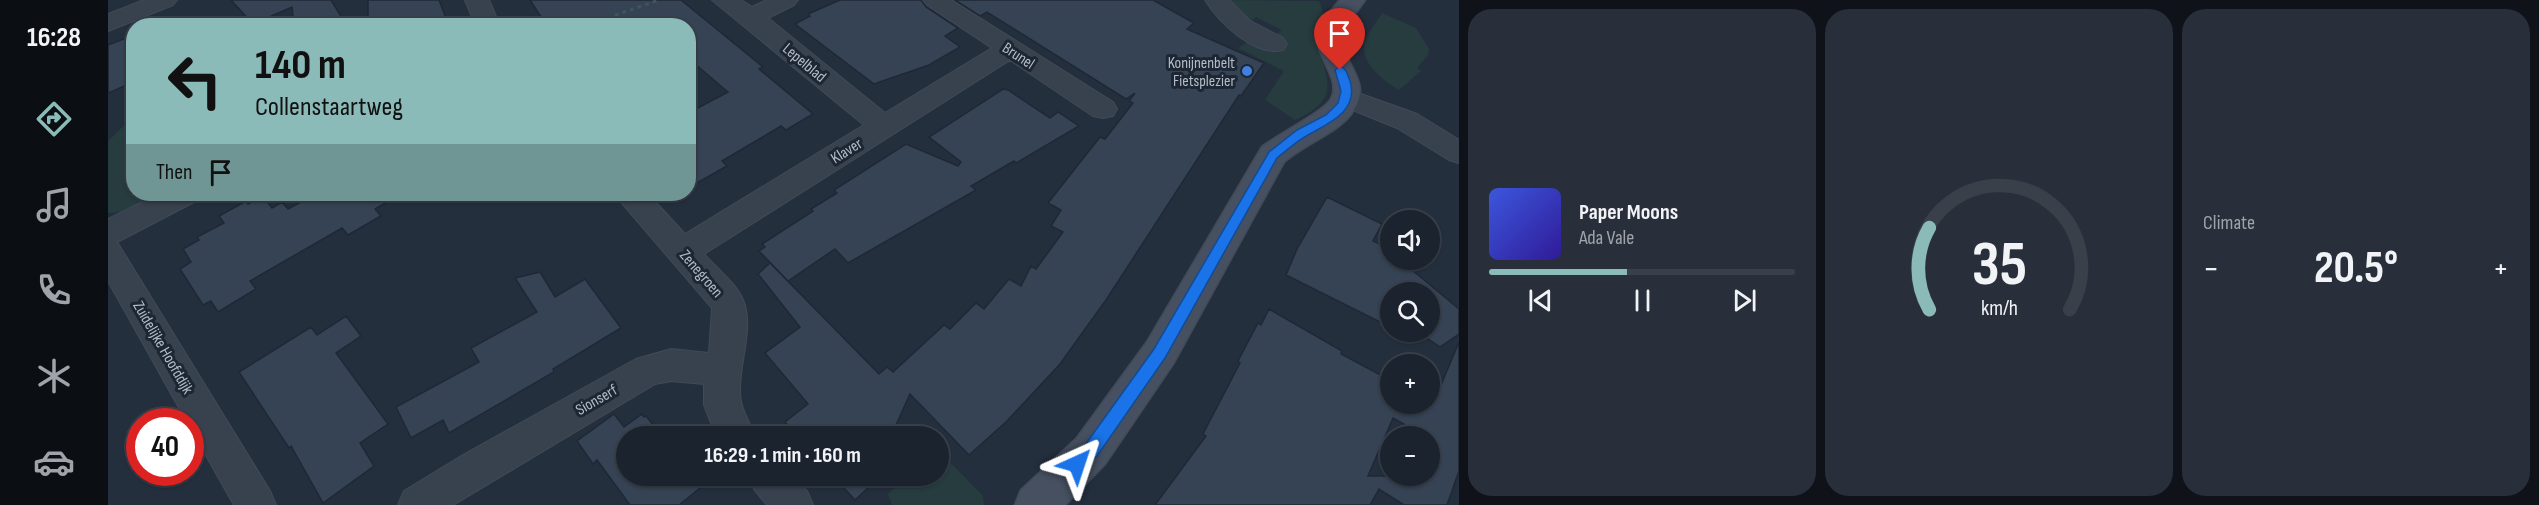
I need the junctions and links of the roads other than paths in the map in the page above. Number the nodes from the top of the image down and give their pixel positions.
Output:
1 (165, 0) edge
2 (477, 0) edge
3 (724, 0) edge
4 (786, 0) edge
5 (935, 0) edge
6 (1217, 0) edge
7 (1346, 2) edge
8 (751, 17) junction
9 (485, 18) edge
10 (108, 23) edge
11 (1274, 44) dead end
12 (1010, 49) junction
13 (1347, 98) junction
14 (1103, 109) dead end
15 (883, 126) junction
16 (1459, 153) edge
17 (170, 201) edge
18 (637, 201) edge
19 (108, 233) edge
20 (683, 251) junction
21 (108, 252) edge
22 (724, 370) junction
23 (729, 426) edge
24 (777, 486) edge
25 (256, 505) edge
26 (418, 505) edge
27 (793, 505) edge
28 (1036, 505) edge

1 - 10 street
2 - 9 street
3 - 8 street, Lepelblad
4 - 8 street
5 - 12 street, Brunel
6 - 11 street
7 - 13 street
8 - 15 street, Lepelblad
12 - 14 street, Brunel
12 - 15 street, Klaver
13 - 16 street
13 - 28 street
15 - 20 street, Klaver
17 - 19 street
18 - 20 street, Zenegroen
20 - 22 street, Zenegroen
21 - 25 street, Zuidelijke Hoofddijk
22 - 23 street
22 - 26 street, Sionserf
24 - 27 street

